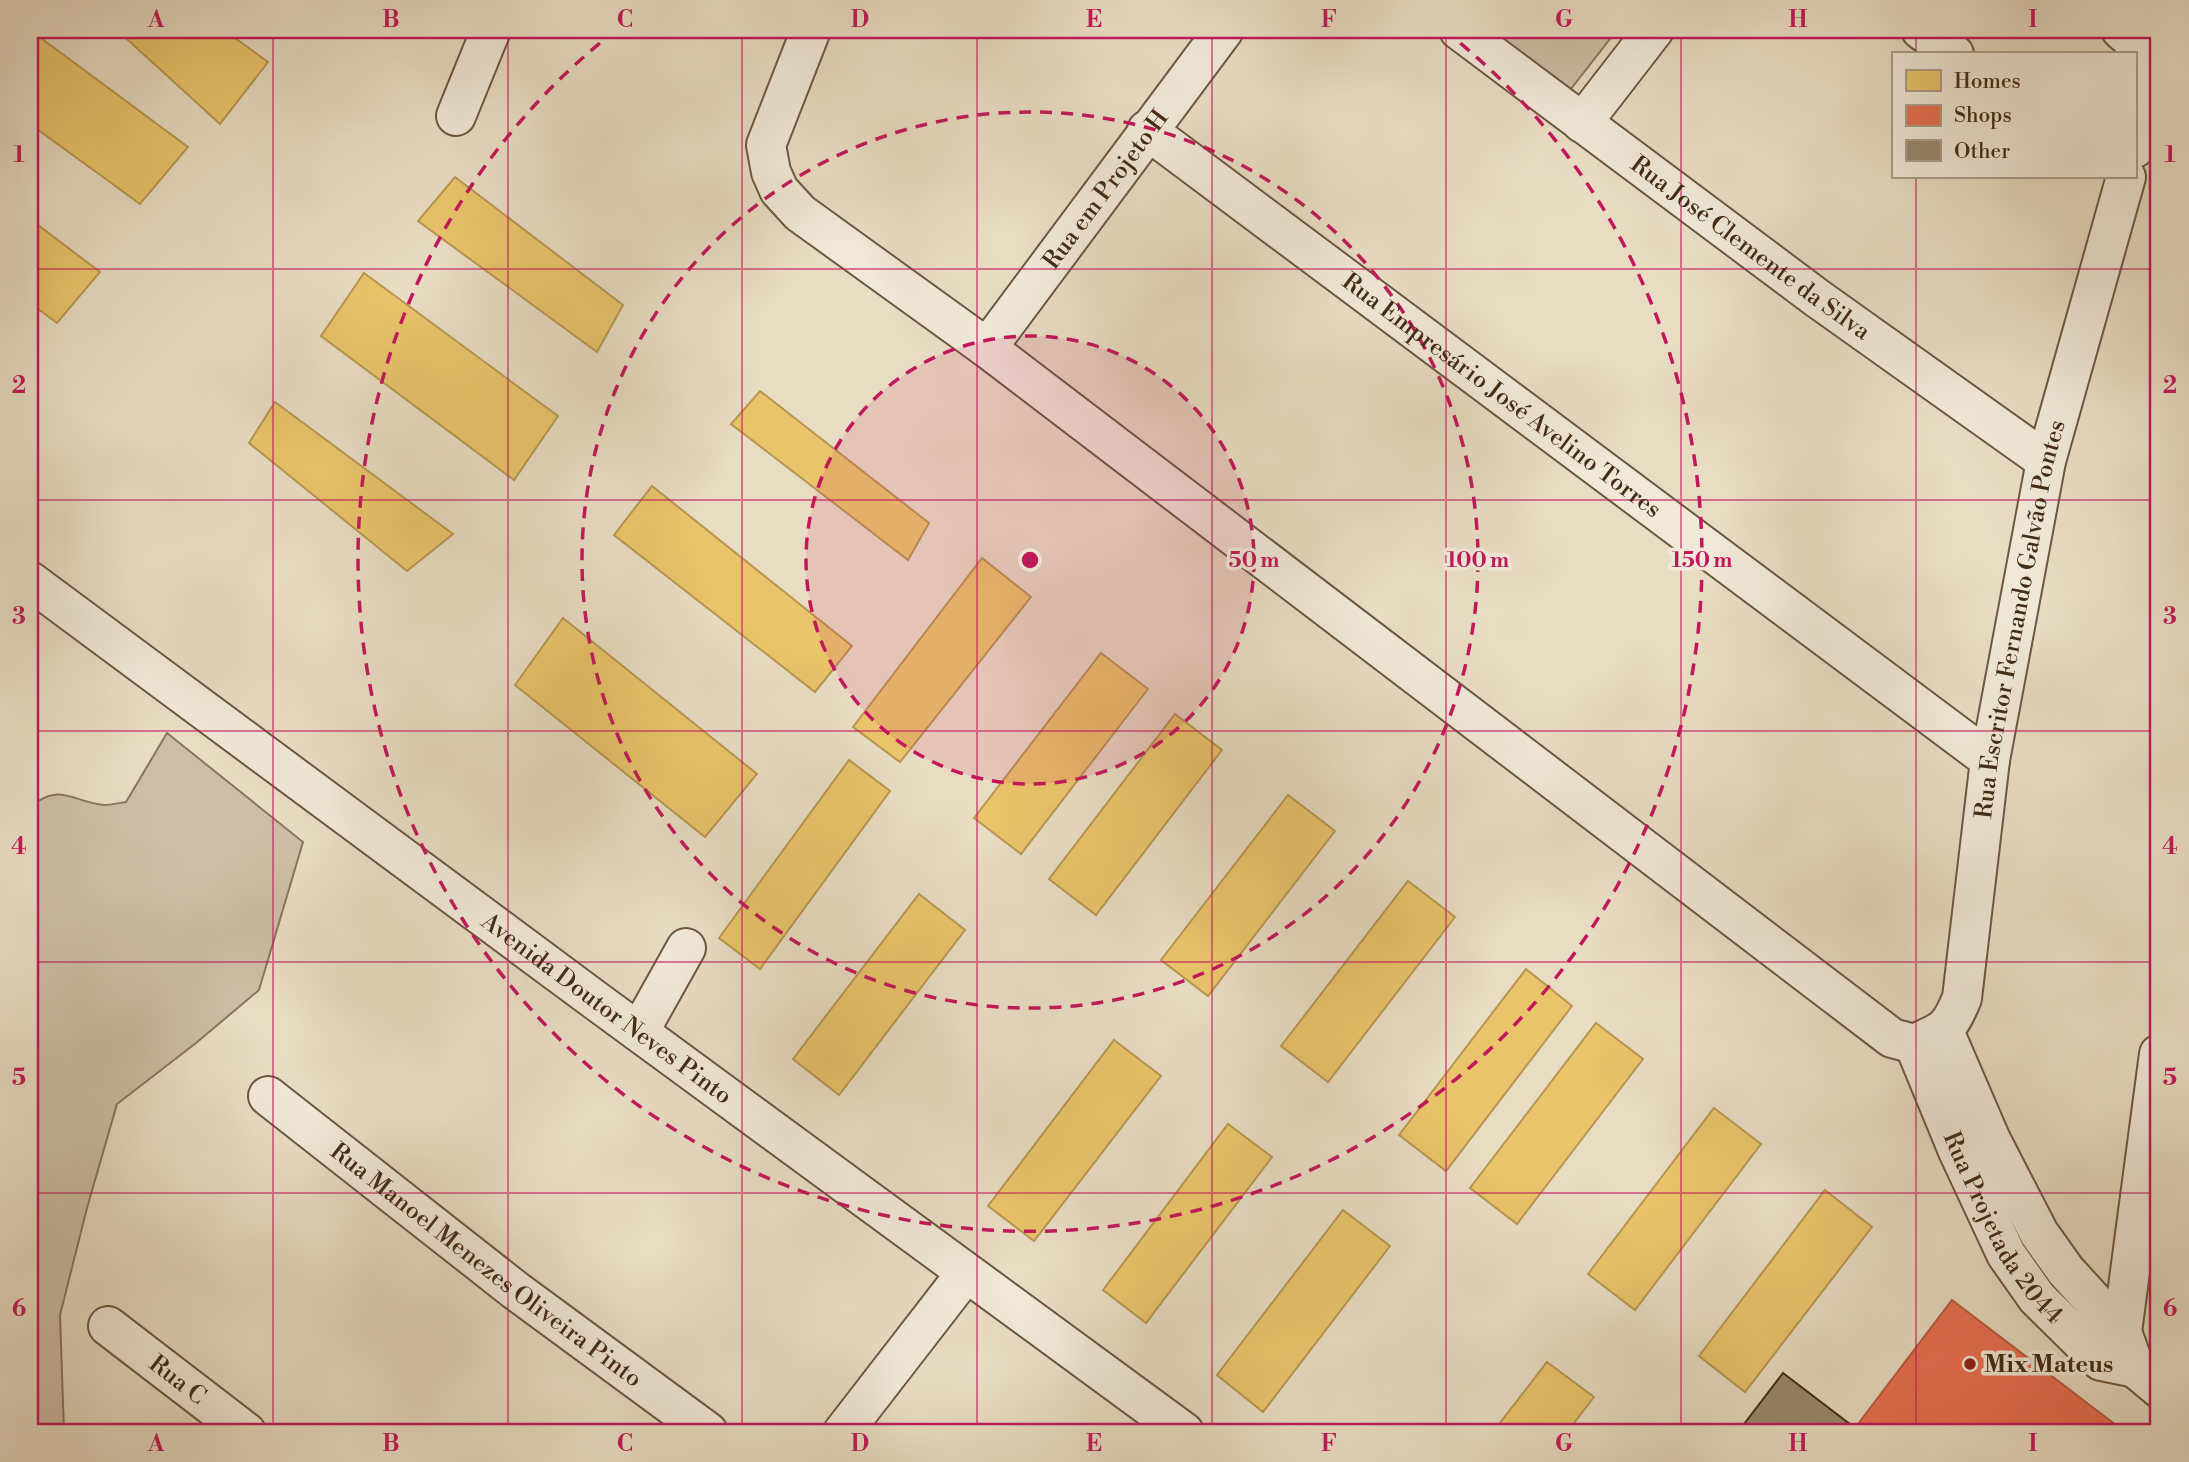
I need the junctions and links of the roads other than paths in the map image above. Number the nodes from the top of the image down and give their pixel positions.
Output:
1 (491, 30) edge
2 (811, 30) edge
3 (1459, 30) edge
4 (1654, 30) edge
5 (1921, 30) edge
6 (1206, 36) edge
7 (2133, 42) edge
8 (1951, 52) edge
9 (456, 117) dead end
10 (1582, 123) junction
11 (1147, 130) junction
12 (2136, 139) edge
13 (2123, 178) edge
14 (987, 348) junction
15 (2046, 461) junction
16 (30, 581) edge
17 (1990, 760) junction
18 (686, 948) dead end
19 (639, 1032) junction
20 (1929, 1038) junction
21 (2159, 1054) edge
22 (268, 1096) dead end
23 (2066, 1271) junction
24 (966, 1273) junction
25 (2037, 1298) junction
26 (108, 1326) dead end
27 (2129, 1362) edge
28 (1180, 1431) edge
29 (246, 1432) edge
30 (708, 1432) edge
31 (843, 1432) edge

1 - 9 street
2 - 14 street
3 - 10 street, Rua José Clemente da Silva
4 - 10 street
5 - 8 street
6 - 11 street, Rua em Projeto H
7 - 12 street, Rua Escritor Fernando Galvão Pontes
10 - 15 street, Rua José Clemente da Silva
11 - 14 street, Rua em Projeto H
11 - 17 street, Rua Empresário José Avelino Torres
13 - 15 street, Rua Escritor Fernando Galvão Pontes
14 - 20 street
15 - 17 street, Rua Escritor Fernando Galvão Pontes
16 - 19 street, Avenida Doutor Neves Pinto
17 - 20 street, Rua Escritor Fernando Galvão Pontes
18 - 19 street
19 - 24 street, Avenida Doutor Neves Pinto
20 - 23 street, Rua Projetada 2044
20 - 25 street, Rua Projetada 2044
21 - 27 street
22 - 30 street, Rua Manoel Menezes Oliveira Pinto
23 - 25 street
23 - 27 street, Rua Projetada 2044
24 - 28 street, Avenida Doutor Neves Pinto
24 - 31 street
25 - 27 street, Rua Projetada 2044
26 - 29 street, Rua C

